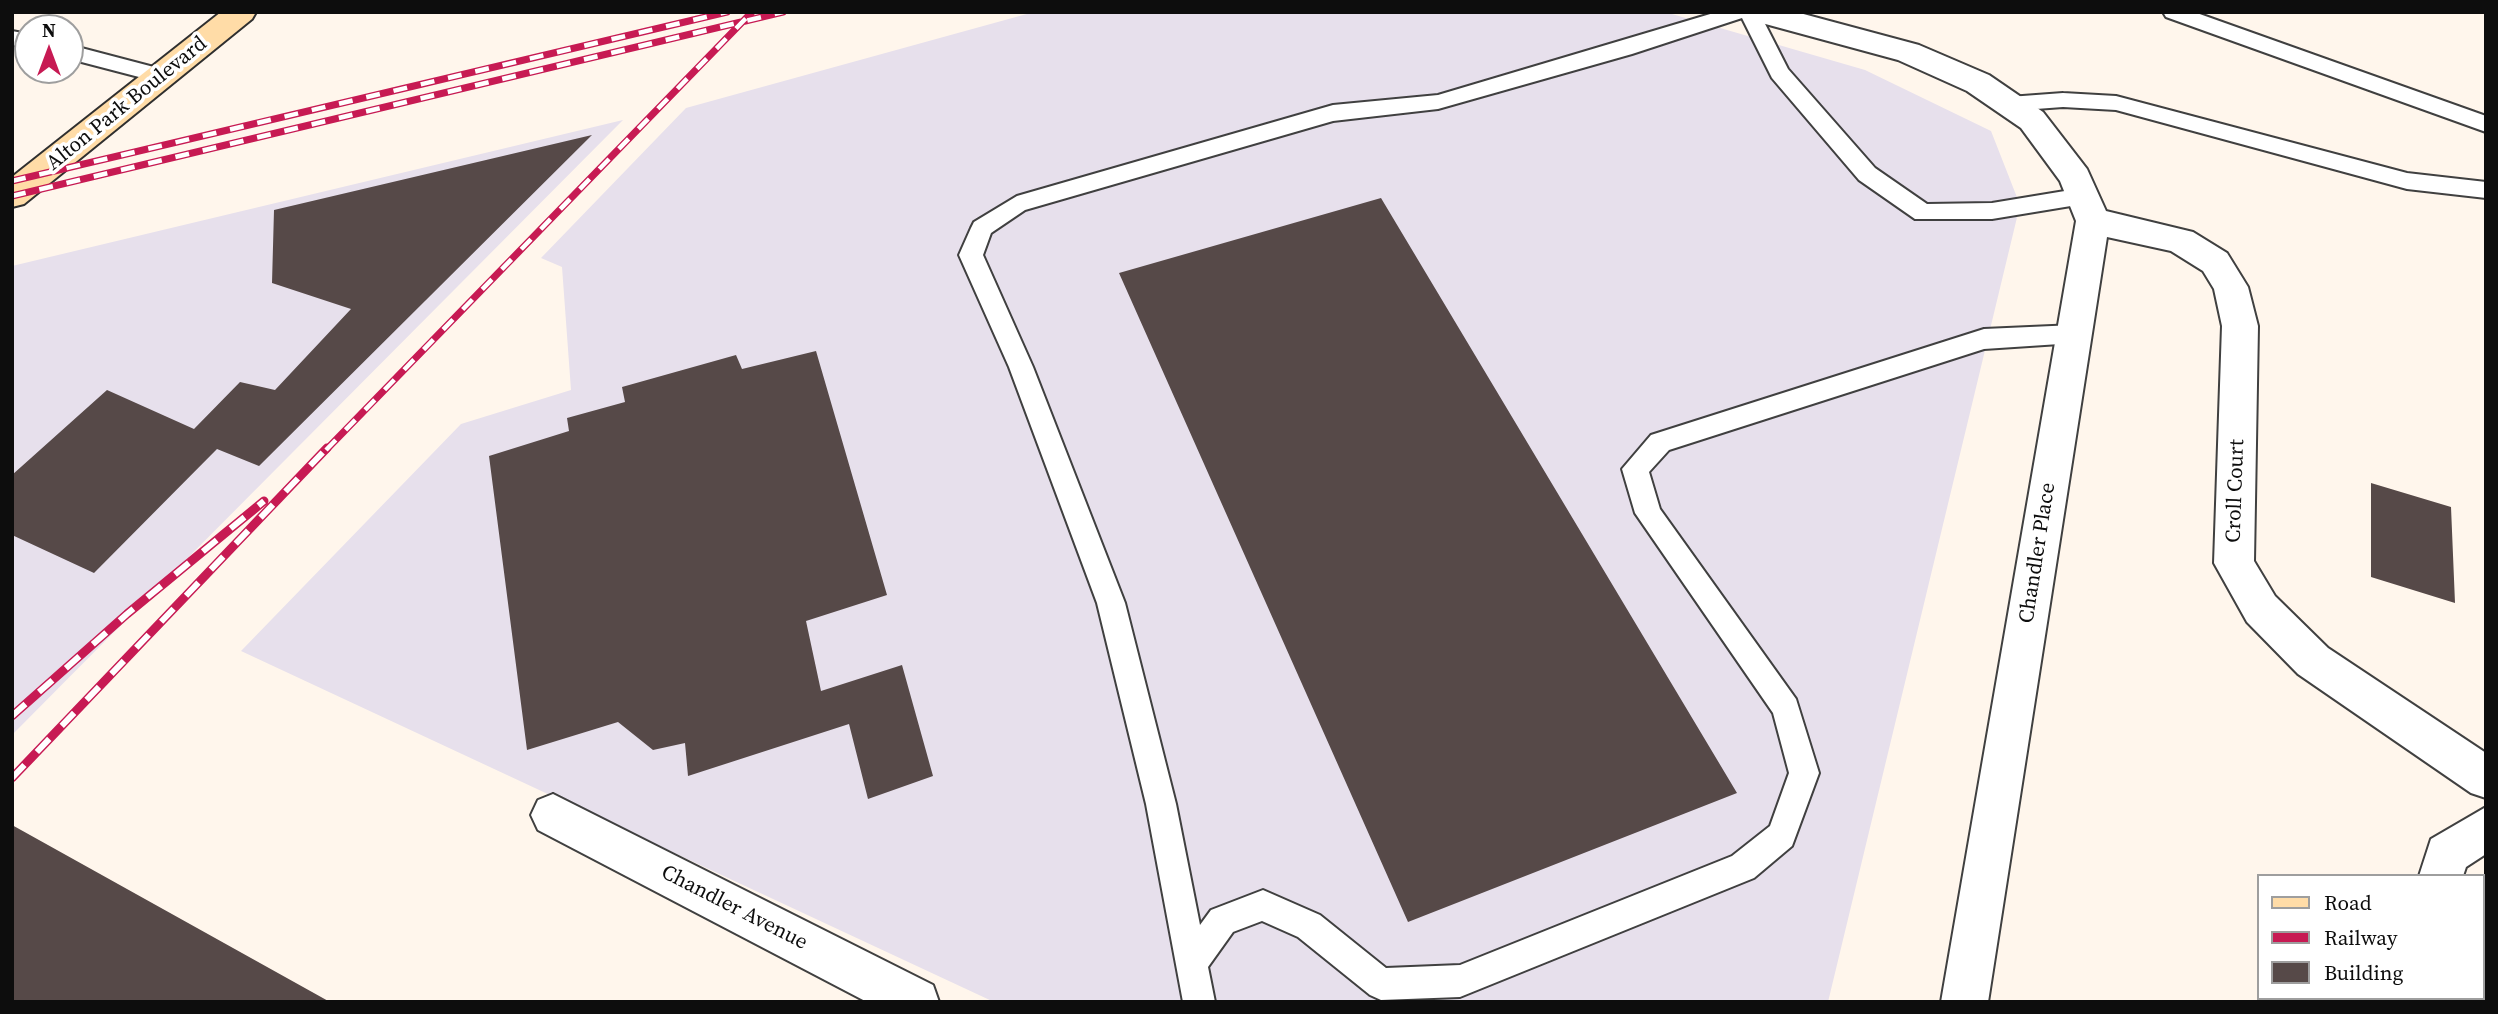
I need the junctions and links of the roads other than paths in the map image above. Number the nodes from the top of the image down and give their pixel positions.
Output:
1 (241, 12) edge
2 (1740, 12) edge
3 (1749, 12) edge
4 (1758, 12) edge
5 (2174, 12) edge
6 (84, 56) edge
7 (162, 76) junction
8 (2021, 112) junction
9 (2486, 124) edge
10 (2486, 191) edge
11 (12, 195) edge
12 (2088, 208) junction
13 (2075, 334) junction
14 (2486, 778) edge
15 (553, 815) dead end
16 (2486, 828) edge
17 (2442, 874) edge
18 (1192, 963) junction
19 (916, 1002) edge
20 (1199, 1002) edge
21 (1964, 1002) edge

1 - 7 main road, Alton Park Boulevard
2 - 18 lane
3 - 12 lane
4 - 8 street
5 - 9 lane
6 - 7 lane
7 - 11 main road, Alton Park Boulevard
8 - 10 lane
8 - 12 street
12 - 13 street, Chandler Place
12 - 14 street, Croll Court
13 - 18 lane
13 - 21 street, Chandler Place
15 - 19 street, Chandler Avenue
16 - 17 street
18 - 20 lane

